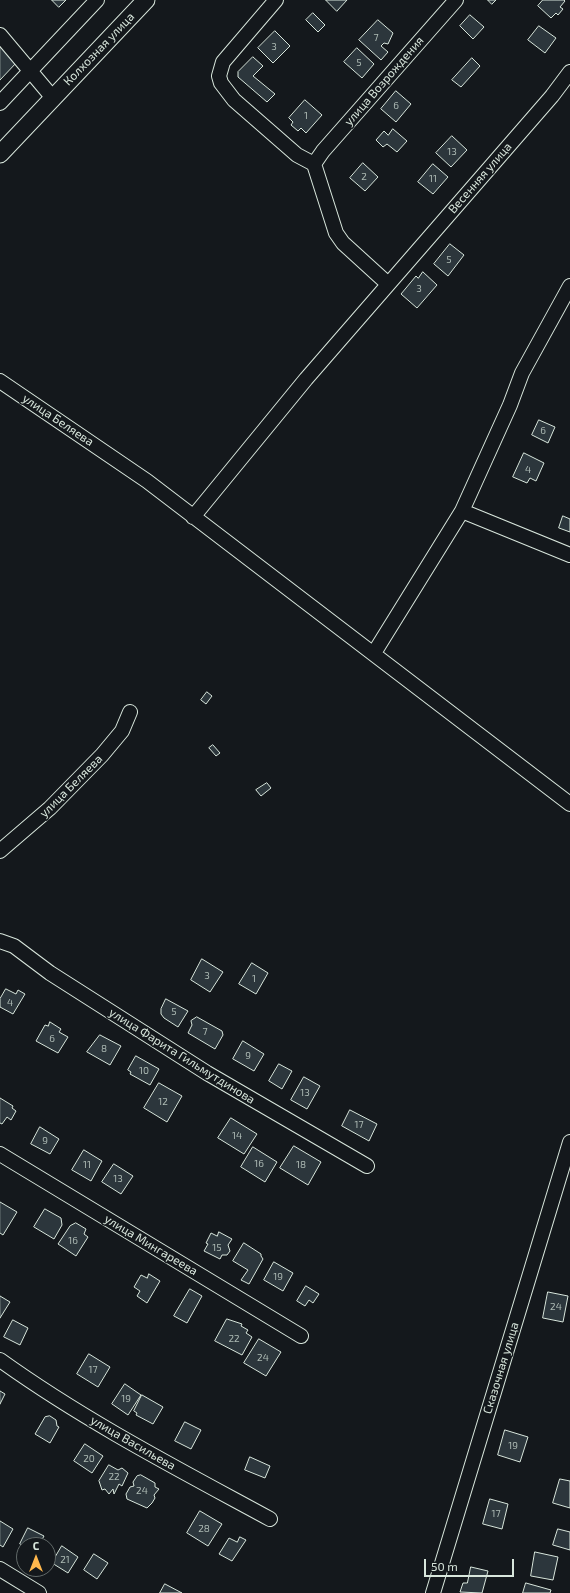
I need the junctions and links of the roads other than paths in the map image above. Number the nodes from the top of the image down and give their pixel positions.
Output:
1 (97, 0) edge
2 (146, 0) edge
3 (276, 0) edge
4 (456, 0) edge
5 (0, 35) edge
6 (31, 70) junction
7 (570, 72) edge
8 (53, 98) junction
9 (0, 103) edge
10 (0, 154) edge
11 (314, 164) junction
12 (388, 284) junction
13 (570, 286) edge
14 (0, 381) edge
15 (462, 511) junction
16 (194, 517) junction
17 (570, 555) edge
18 (374, 653) junction
19 (130, 712) dead end
20 (570, 804) edge
21 (0, 851) edge
22 (0, 941) edge
23 (568, 1153) edge
24 (0, 1154) edge
25 (367, 1166) dead end
26 (301, 1336) dead end
27 (0, 1360) edge
28 (270, 1519) dead end
29 (0, 1569) edge
30 (40, 1593) edge
31 (433, 1593) edge

1 - 6 street
2 - 8 main road, Колхозная улица
3 - 11 street
4 - 11 street, улица Возрождения
5 - 6 street
6 - 8 street
6 - 9 street
7 - 12 street, Весенняя улица
8 - 10 main road, Колхозная улица
11 - 12 street
12 - 16 street, Весенняя улица
13 - 15 street
14 - 16 street, улица Беляева
15 - 17 street
15 - 18 street
16 - 18 street, улица Беляева
18 - 20 street, улица Беляева
19 - 21 street, улица Беляева
22 - 25 street, улица Фарита Гильмутдинова
23 - 31 street, Сказочная улица
24 - 26 street, улица Мингареева
27 - 28 street, улица Васильева
29 - 30 street

